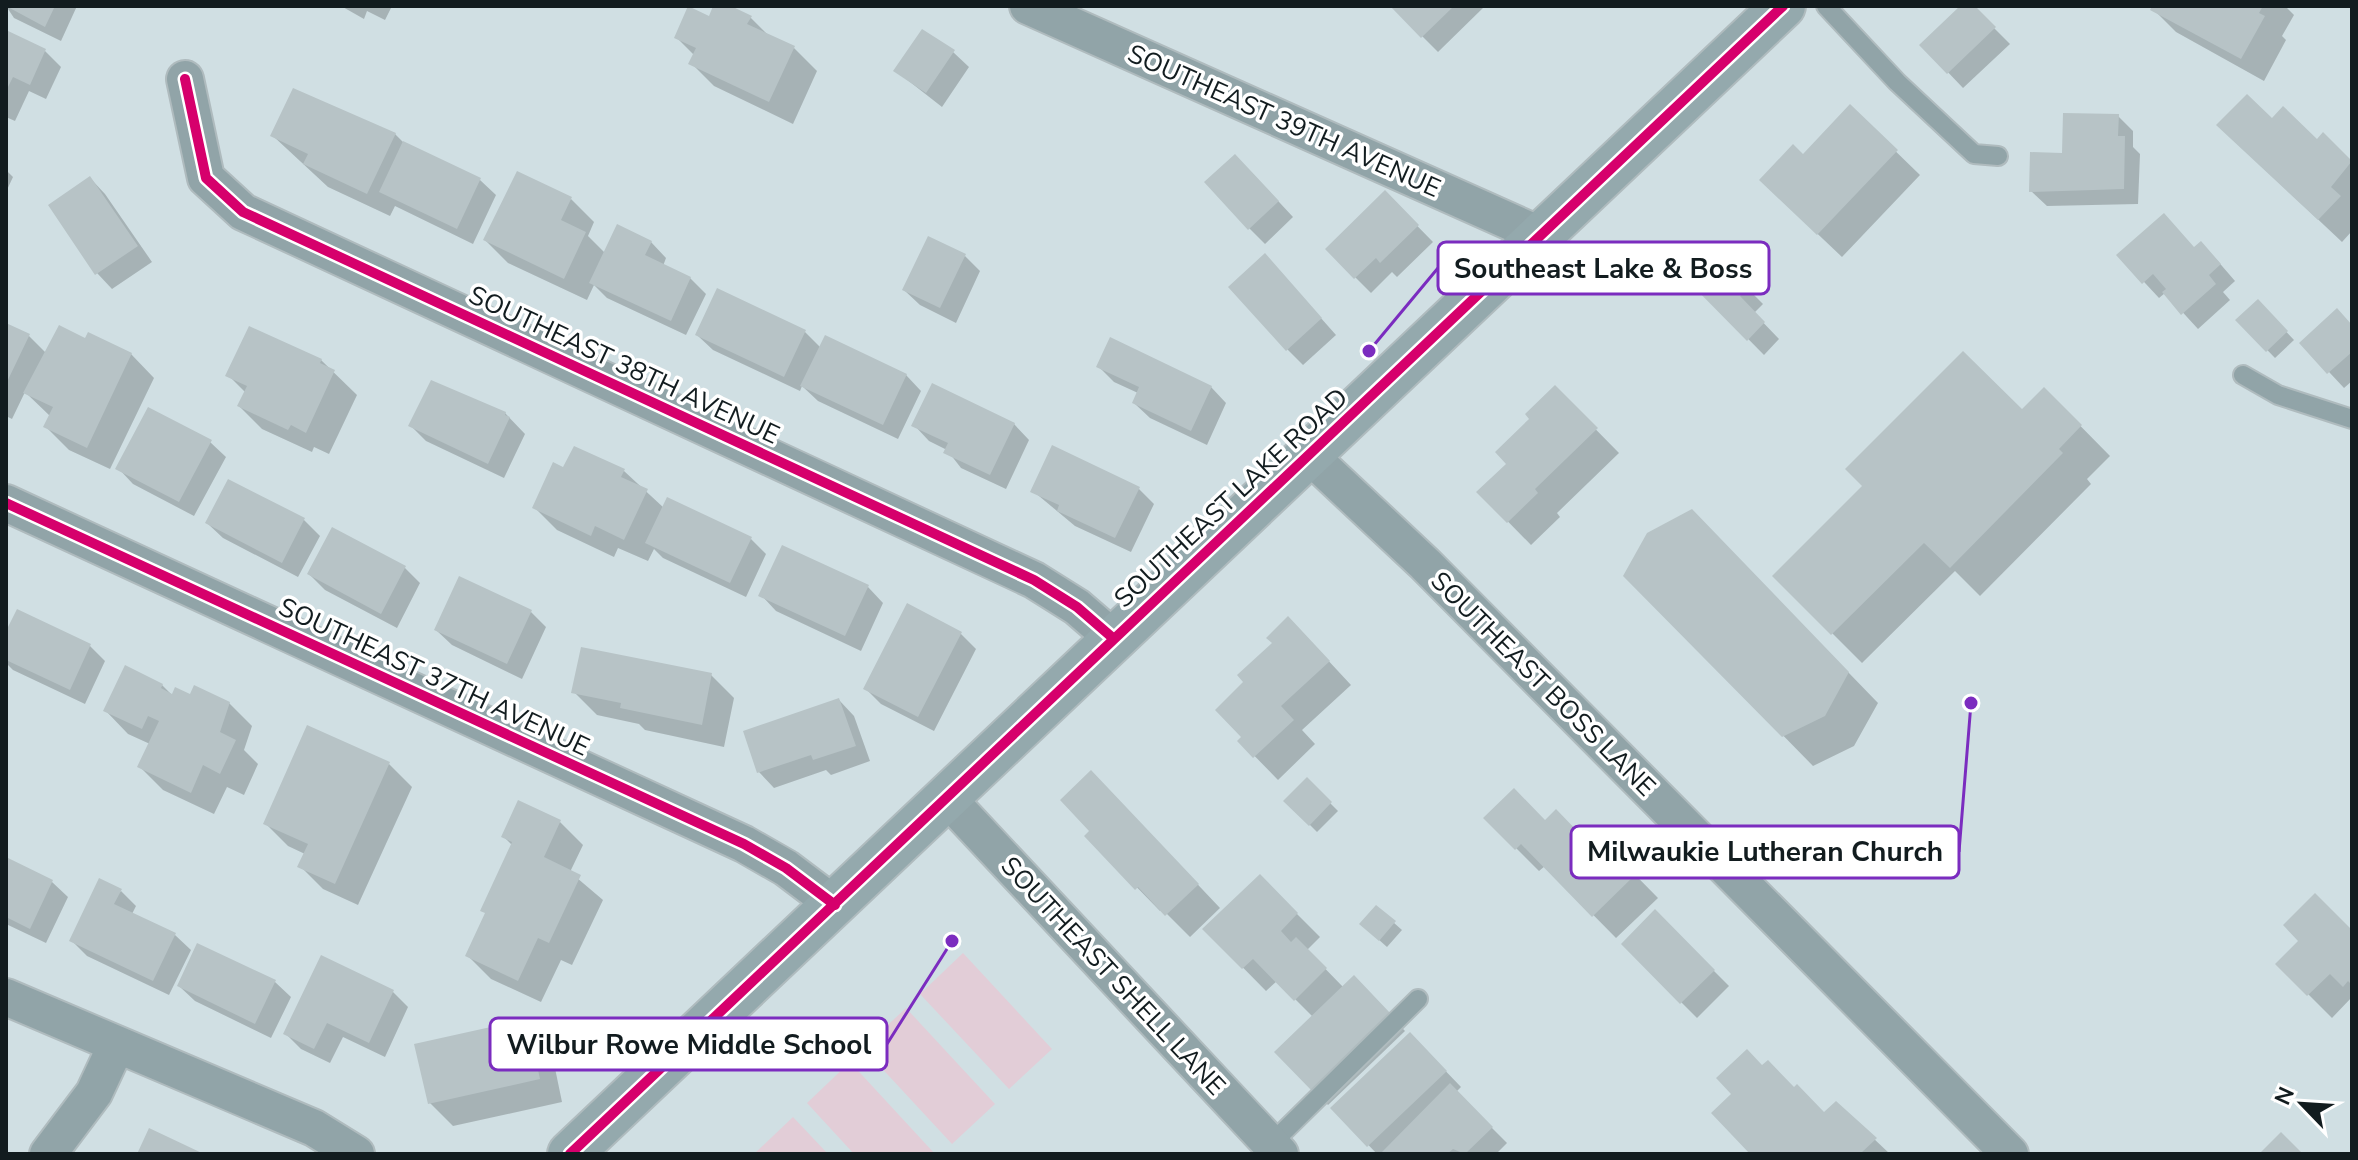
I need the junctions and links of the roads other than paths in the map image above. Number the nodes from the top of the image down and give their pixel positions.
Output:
1 (1028, 6) edge
2 (1783, 6) edge
3 (1826, 6) edge
4 (185, 79) dead end
5 (1998, 156) dead end
6 (1540, 235) junction
7 (2243, 375) dead end
8 (2352, 419) edge
9 (1310, 456) junction
10 (6, 503) edge
11 (1114, 639) junction
12 (947, 798) junction
13 (835, 905) junction
14 (6, 997) edge
15 (1418, 999) dead end
16 (116, 1046) junction
17 (1275, 1149) edge
18 (48, 1154) edge
19 (356, 1154) edge
20 (570, 1154) edge
21 (2010, 1154) edge

1 - 6 street, SOUTHEAST 39TH AVENUE
2 - 6 main road, SOUTHEAST LAKE ROAD
3 - 5 lane
4 - 11 street, SOUTHEAST 38TH AVENUE
6 - 9 main road, SOUTHEAST LAKE ROAD
7 - 8 lane
9 - 11 main road, SOUTHEAST LAKE ROAD
9 - 21 street, SOUTHEAST BOSS LANE
10 - 13 street, SOUTHEAST 37TH AVENUE
11 - 12 main road, SOUTHEAST LAKE ROAD
12 - 13 main road, SOUTHEAST LAKE ROAD
12 - 17 street, SOUTHEAST SHELL LANE
13 - 20 main road, SOUTHEAST LAKE ROAD
14 - 16 street
15 - 17 lane
16 - 18 street
16 - 19 street

